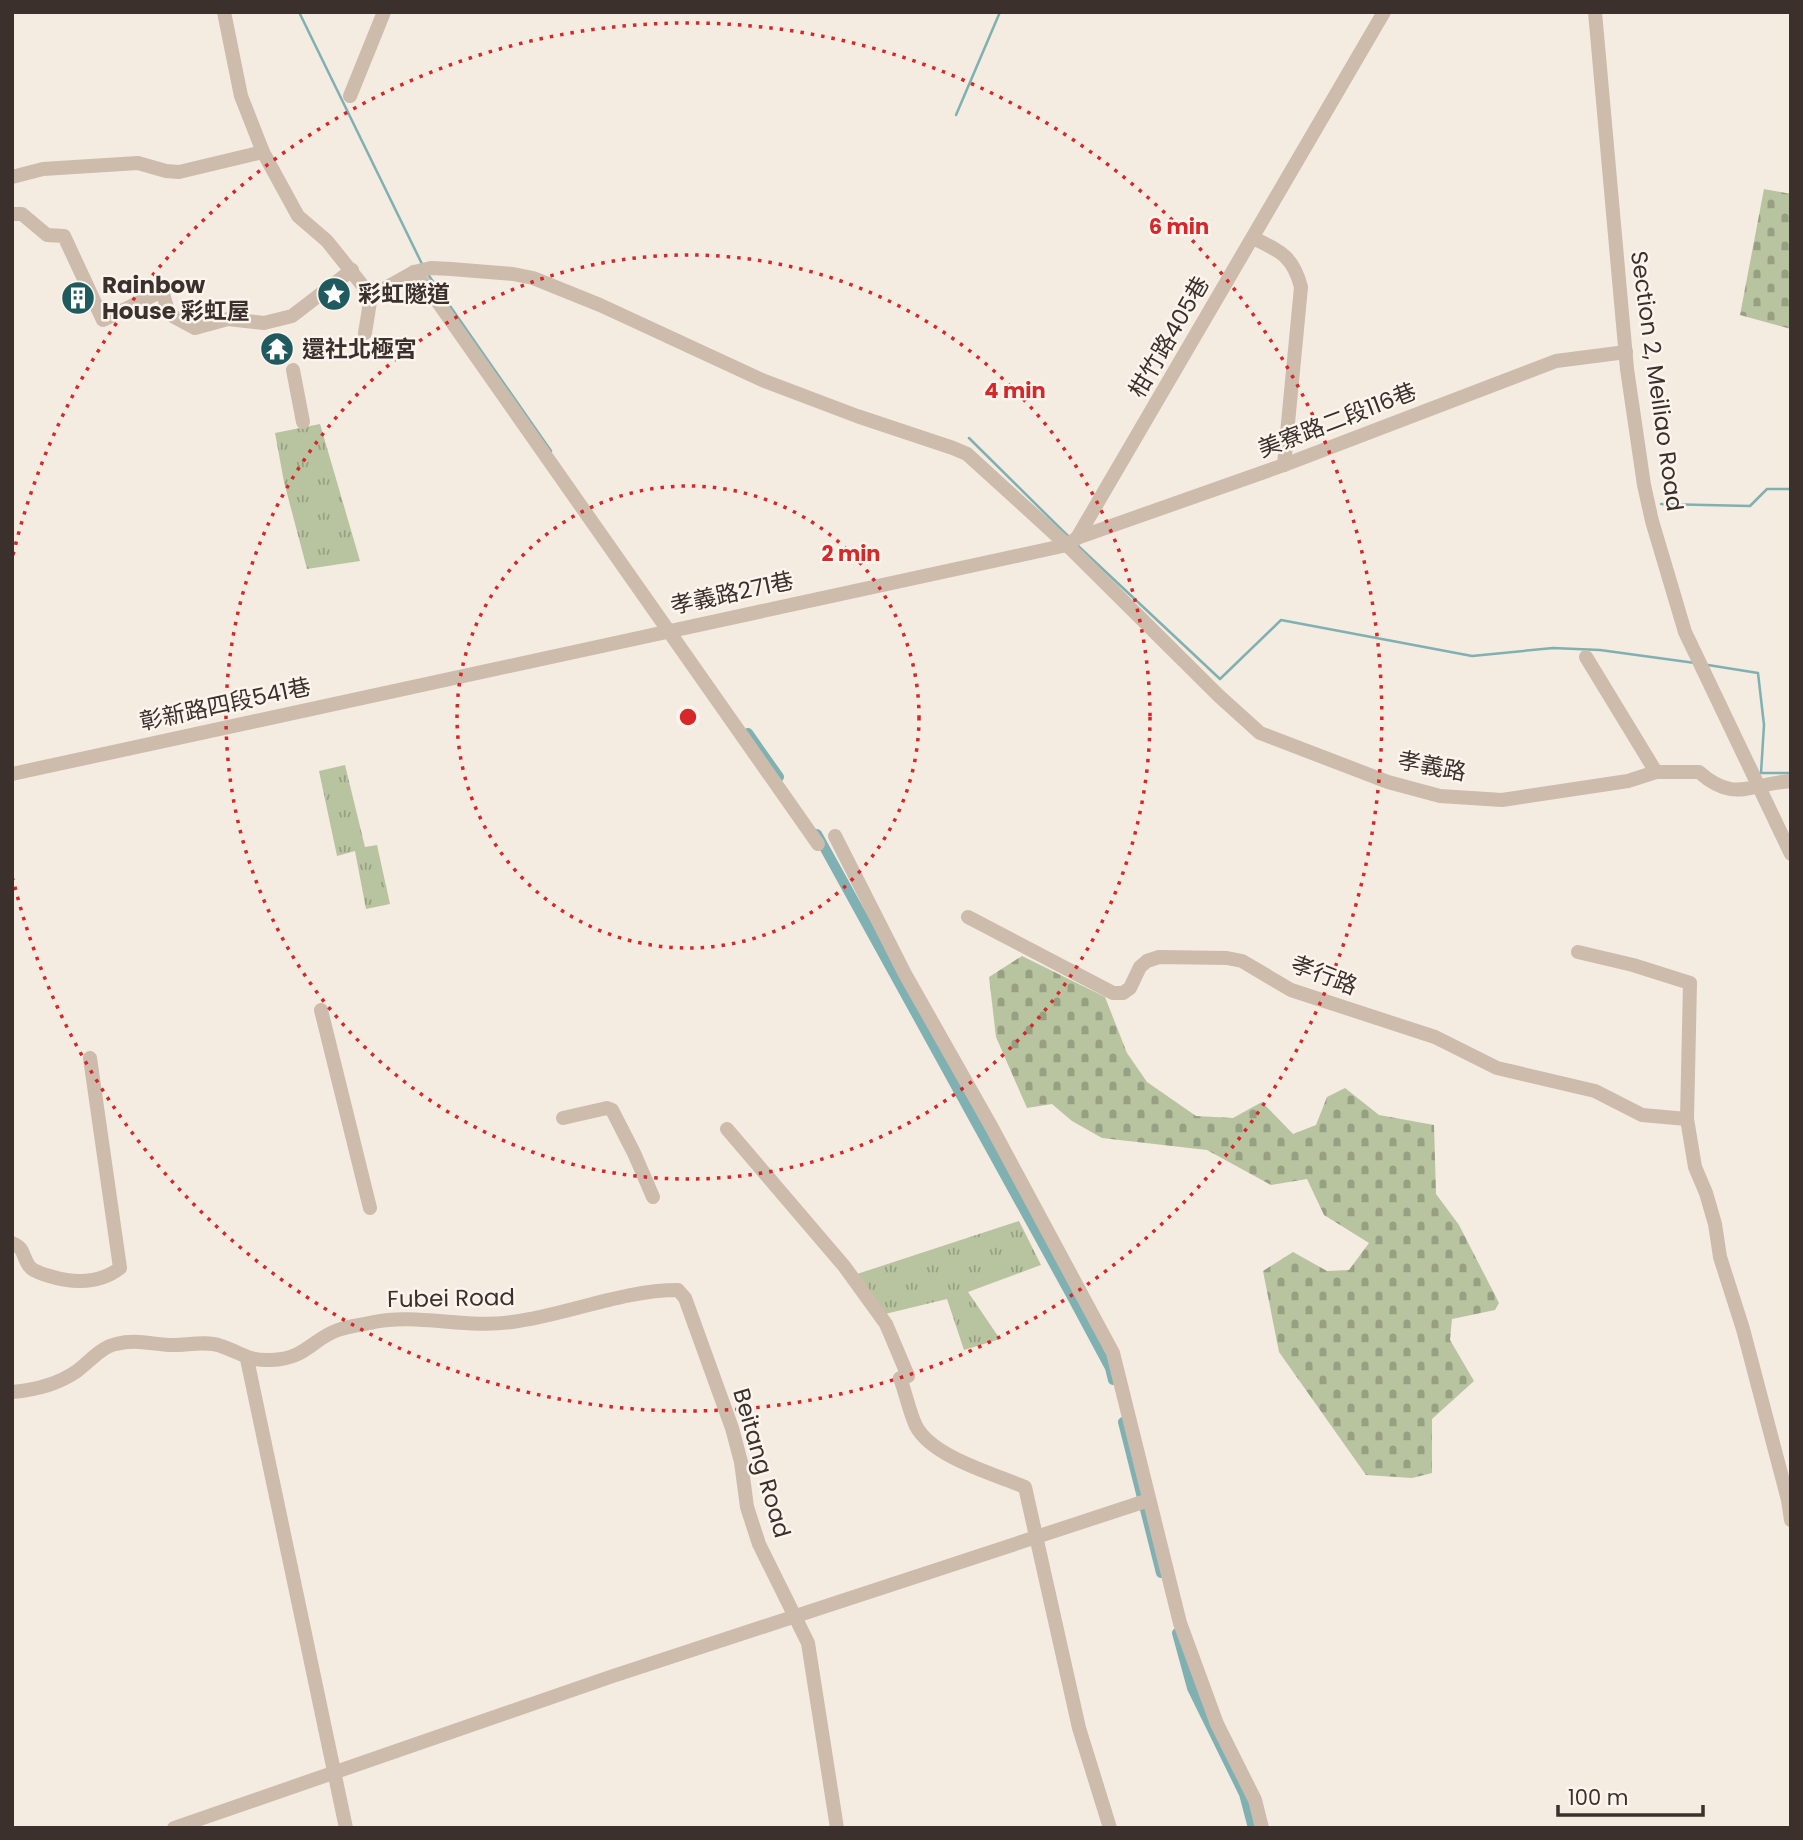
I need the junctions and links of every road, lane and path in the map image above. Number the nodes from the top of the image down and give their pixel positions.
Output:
1 (224, 12) edge
2 (384, 12) edge
3 (1384, 12) edge
4 (1595, 12) edge
5 (350, 96) dead end
6 (263, 152) junction
7 (12, 177) edge
8 (12, 214) edge
9 (1253, 238) junction
10 (352, 270) junction
11 (414, 272) junction
12 (371, 296) junction
13 (365, 333) dead end
14 (1626, 352) junction
15 (293, 370) dead end
16 (303, 422) dead end
17 (1284, 465) junction
18 (1072, 542) junction
19 (667, 631) junction
20 (1586, 657) dead end
21 (448, 679) joint
22 (1656, 772) junction
23 (12, 774) edge
24 (1791, 780) edge
25 (1759, 786) junction
26 (835, 836) dead end
27 (818, 844) dead end
28 (1791, 854) edge
29 (968, 917) dead end
30 (1578, 951) dead end
31 (321, 1010) dead end
32 (90, 1058) dead end
33 (563, 1118) dead end
34 (1686, 1119) junction
35 (727, 1129) dead end
36 (653, 1197) dead end
37 (370, 1208) dead end
38 (12, 1242) edge
39 (620, 1299) joint
40 (247, 1359) junction
41 (12, 1392) edge
42 (1149, 1500) junction
43 (1791, 1520) edge
44 (1036, 1537) junction
45 (795, 1618) junction
46 (335, 1773) junction
47 (174, 1828) edge
48 (346, 1828) edge
49 (837, 1828) edge
50 (1110, 1828) edge
51 (1262, 1828) edge

1 - 6 street
2 - 5 street
3 - 9 street, 柑竹路405巷
4 - 14 street, Section 2, Meiliao Road
6 - 7 street
6 - 10 street
8 - 10 street
9 - 17 street
9 - 18 street, 柑竹路405巷
10 - 12 street
11 - 12 street
11 - 18 street, 孝義路
11 - 19 street
12 - 13 street
14 - 17 street, 美寮路二段116巷
14 - 25 street, Section 2, Meiliao Road
15 - 16 street
17 - 18 street, 美寮路二段116巷
18 - 19 street, 孝義路271巷
18 - 22 street, 孝義路
19 - 21 street, 孝義路271巷
19 - 27 street
20 - 22 street
21 - 23 street, 彰新路四段541巷
22 - 25 street, 孝義路
24 - 25 street, 孝義路
25 - 28 street, Section 2, Meiliao Road
26 - 42 street
29 - 34 street, 孝行路
30 - 34 street
31 - 37 street
32 - 38 street
33 - 36 street
34 - 43 street
35 - 44 street
39 - 40 street, Fubei Road
39 - 45 street, Beitang Road
40 - 41 street, Fubei Road
40 - 46 street
42 - 44 street
42 - 51 street
44 - 45 street
44 - 50 street
45 - 46 street
45 - 49 street, Beitang Road
46 - 47 street
46 - 48 street

